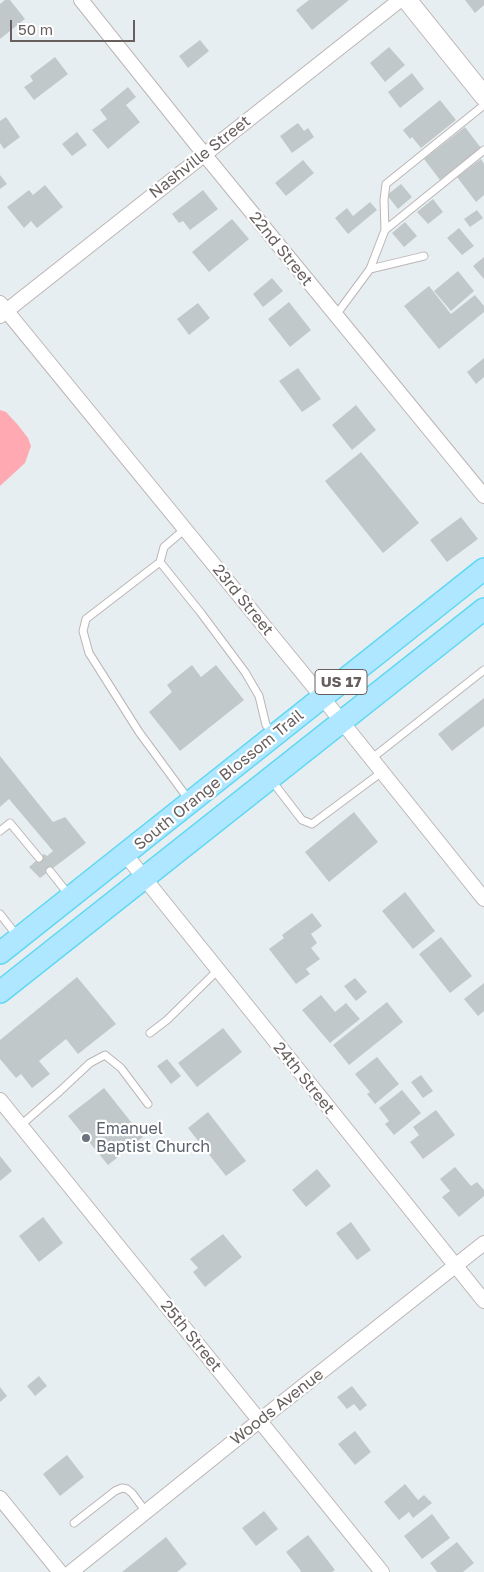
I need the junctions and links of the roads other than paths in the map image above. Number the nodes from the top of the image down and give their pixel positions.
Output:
1 (81, 0) edge
2 (400, 0) edge
3 (407, 0) edge
4 (484, 96) edge
5 (484, 105) edge
6 (484, 150) edge
7 (204, 154) junction
8 (385, 230) junction
9 (424, 256) dead end
10 (370, 269) junction
11 (2, 310) edge
12 (336, 315) junction
13 (484, 496) edge
14 (185, 529) junction
15 (160, 562) junction
16 (484, 569) edge
17 (479, 615) edge
18 (484, 670) edge
19 (322, 697) junction
20 (341, 722) junction
21 (275, 735) junction
22 (371, 759) junction
23 (382, 772) junction
24 (270, 779) junction
25 (191, 802) junction
26 (0, 831) edge
27 (125, 854) junction
28 (39, 858) dead end
29 (50, 871) dead end
30 (144, 878) junction
31 (71, 897) junction
32 (484, 899) edge
33 (0, 914) edge
34 (19, 938) junction
35 (0, 953) edge
36 (218, 970) junction
37 (0, 992) edge
38 (150, 1033) dead end
39 (0, 1100) edge
40 (148, 1104) dead end
41 (20, 1125) junction
42 (484, 1243) edge
43 (455, 1266) junction
44 (484, 1301) edge
45 (259, 1420) junction
46 (0, 1498) edge
47 (146, 1512) junction
48 (74, 1523) dead end
49 (60, 1572) edge
50 (71, 1572) edge
51 (382, 1572) edge

1 - 7 street, 22nd Street
2 - 7 street, Nashville Street
3 - 4 street
5 - 8 lane
6 - 8 lane
7 - 11 street, Nashville Street
7 - 12 street, 22nd Street
8 - 10 lane
9 - 10 lane
10 - 12 lane
11 - 14 street, 23rd Street
12 - 13 street, 22nd Street
14 - 15 lane
14 - 19 street, 23rd Street
15 - 21 lane
15 - 25 lane
16 - 19 main road, South Orange Blossom Trail / US 17
17 - 20 main road, South Orange Blossom Trail / US 17
18 - 22 lane
19 - 20 street, 23rd Street
19 - 21 main road, South Orange Blossom Trail / US 17
20 - 22 street, 23rd Street
20 - 24 main road, South Orange Blossom Trail / US 17
21 - 25 main road, South Orange Blossom Trail / US 17
22 - 23 street, 23rd Street
23 - 24 lane
23 - 32 street, 23rd Street
24 - 30 main road, South Orange Blossom Trail / US 17
25 - 27 main road, South Orange Blossom Trail / US 17
26 - 28 lane
27 - 30 street, 24th Street
27 - 31 main road, South Orange Blossom Trail / US 17
29 - 31 lane
30 - 36 street, 24th Street
30 - 37 main road, South Orange Blossom Trail / US 17
31 - 34 main road, South Orange Blossom Trail / US 17
33 - 34 lane
34 - 35 main road, South Orange Blossom Trail / US 17
36 - 38 lane
36 - 43 street, 24th Street
39 - 41 street, 25th Street
40 - 41 lane
41 - 45 street, 25th Street
42 - 43 street, Woods Avenue
43 - 44 street, 24th Street
43 - 45 street, Woods Avenue
45 - 47 street, Woods Avenue
45 - 51 street, 25th Street
46 - 49 street
47 - 48 lane
47 - 50 street, Woods Avenue

